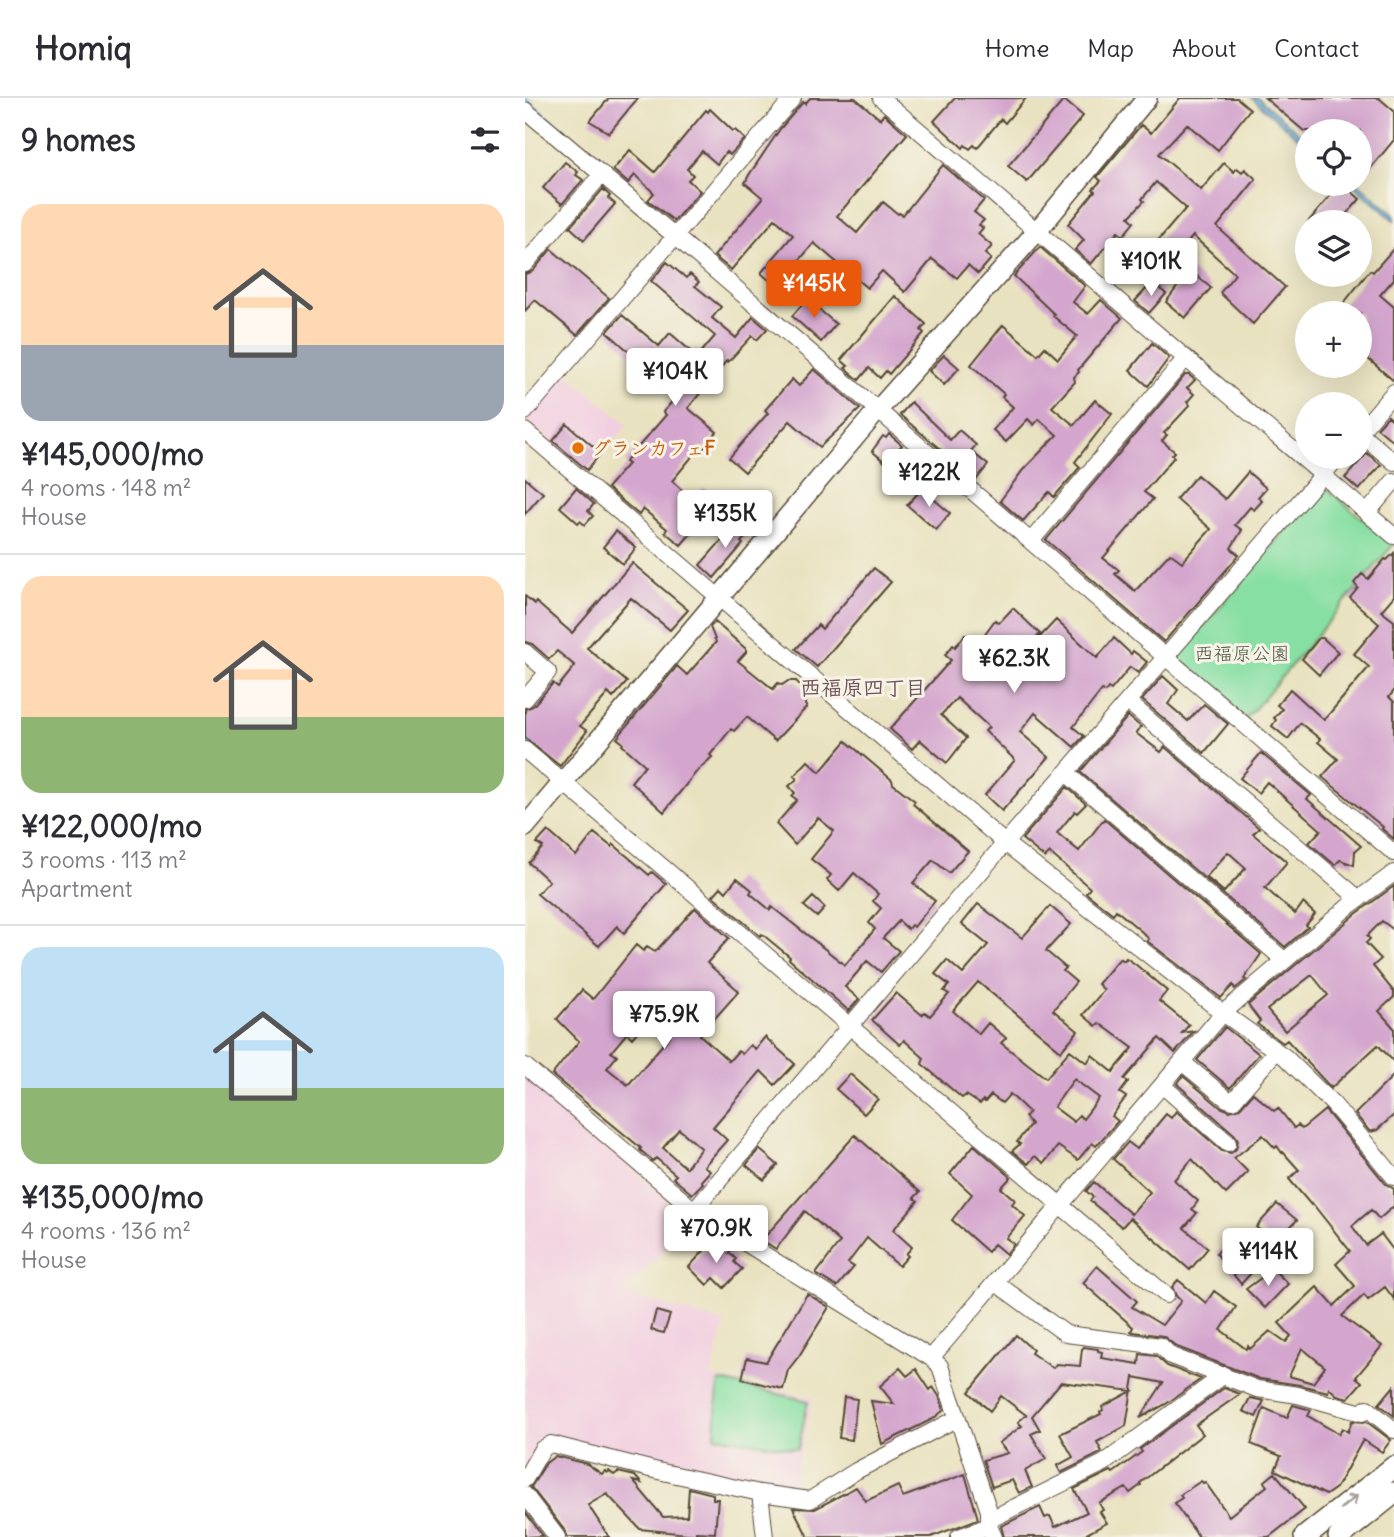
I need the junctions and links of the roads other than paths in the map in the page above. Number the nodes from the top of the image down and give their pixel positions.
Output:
1 (793, 98) edge
2 (881, 98) edge
3 (1147, 98) edge
4 (525, 110) edge
5 (602, 174) junction
6 (1038, 230) junction
7 (676, 237) junction
8 (525, 264) edge
9 (1186, 358) junction
10 (1394, 392) edge
11 (877, 411) junction
12 (525, 412) edge
13 (1372, 418) edge
14 (525, 431) edge
15 (1372, 443) edge
16 (1394, 462) edge
17 (1327, 469) edge
18 (1322, 475) junction
19 (1394, 481) edge
20 (1367, 513) junction
21 (1394, 535) edge
22 (1031, 541) junction
23 (719, 598) junction
24 (525, 652) edge
25 (1168, 657) junction
26 (525, 699) edge
27 (1128, 702) junction
28 (525, 750) edge
29 (1066, 773) junction
30 (563, 782) junction
31 (525, 827) edge
32 (1005, 843) junction
33 (1394, 853) edge
34 (1394, 873) edge
35 (1359, 899) junction
36 (1284, 960) junction
37 (1223, 1013) junction
38 (850, 1026) junction
39 (1276, 1051) junction
40 (1182, 1062) junction
41 (525, 1066) edge
42 (1162, 1085) junction
43 (1228, 1143) dead end
44 (1394, 1177) edge
45 (1060, 1206) junction
46 (694, 1210) junction
47 (996, 1283) junction
48 (1166, 1295) dead end
49 (931, 1358) junction
50 (1224, 1376) junction
51 (958, 1418) junction
52 (1394, 1430) edge
53 (1394, 1467) edge
54 (525, 1479) edge
55 (760, 1493) junction
56 (1394, 1493) edge
57 (525, 1496) edge
58 (991, 1527) edge
59 (557, 1537) edge
60 (765, 1537) edge
61 (960, 1537) edge
62 (1305, 1537) edge
63 (1339, 1537) edge

1 - 7 street
2 - 6 street
3 - 6 street
4 - 5 street
5 - 7 street
5 - 8 street
6 - 9 street
6 - 11 street
7 - 11 street
7 - 12 street
9 - 18 street
9 - 22 street
10 - 13 street
11 - 22 street
11 - 23 street
14 - 23 street
15 - 16 street
17 - 18 street
18 - 20 street
18 - 25 street
19 - 20 street
20 - 21 street
22 - 25 street
23 - 30 street
23 - 32 street
24 - 26 street
25 - 27 street
25 - 33 street
27 - 29 street
27 - 35 street
28 - 30 street
29 - 32 street
29 - 36 street
30 - 31 street
30 - 38 street
32 - 37 street
32 - 38 street
34 - 35 street
35 - 36 street
36 - 37 street
37 - 39 street
37 - 40 street
38 - 45 street
38 - 46 street
39 - 40 street
39 - 44 street
40 - 42 street
41 - 46 street
42 - 43 street
42 - 45 street
45 - 47 street
45 - 48 street
46 - 49 street
47 - 49 street
47 - 50 street
49 - 51 street
50 - 52 street
50 - 58 street
51 - 55 street
51 - 58 street
62 -> 53 main road
54 - 55 street
55 - 60 street
56 - 63 main road
57 - 59 street
58 - 61 street

